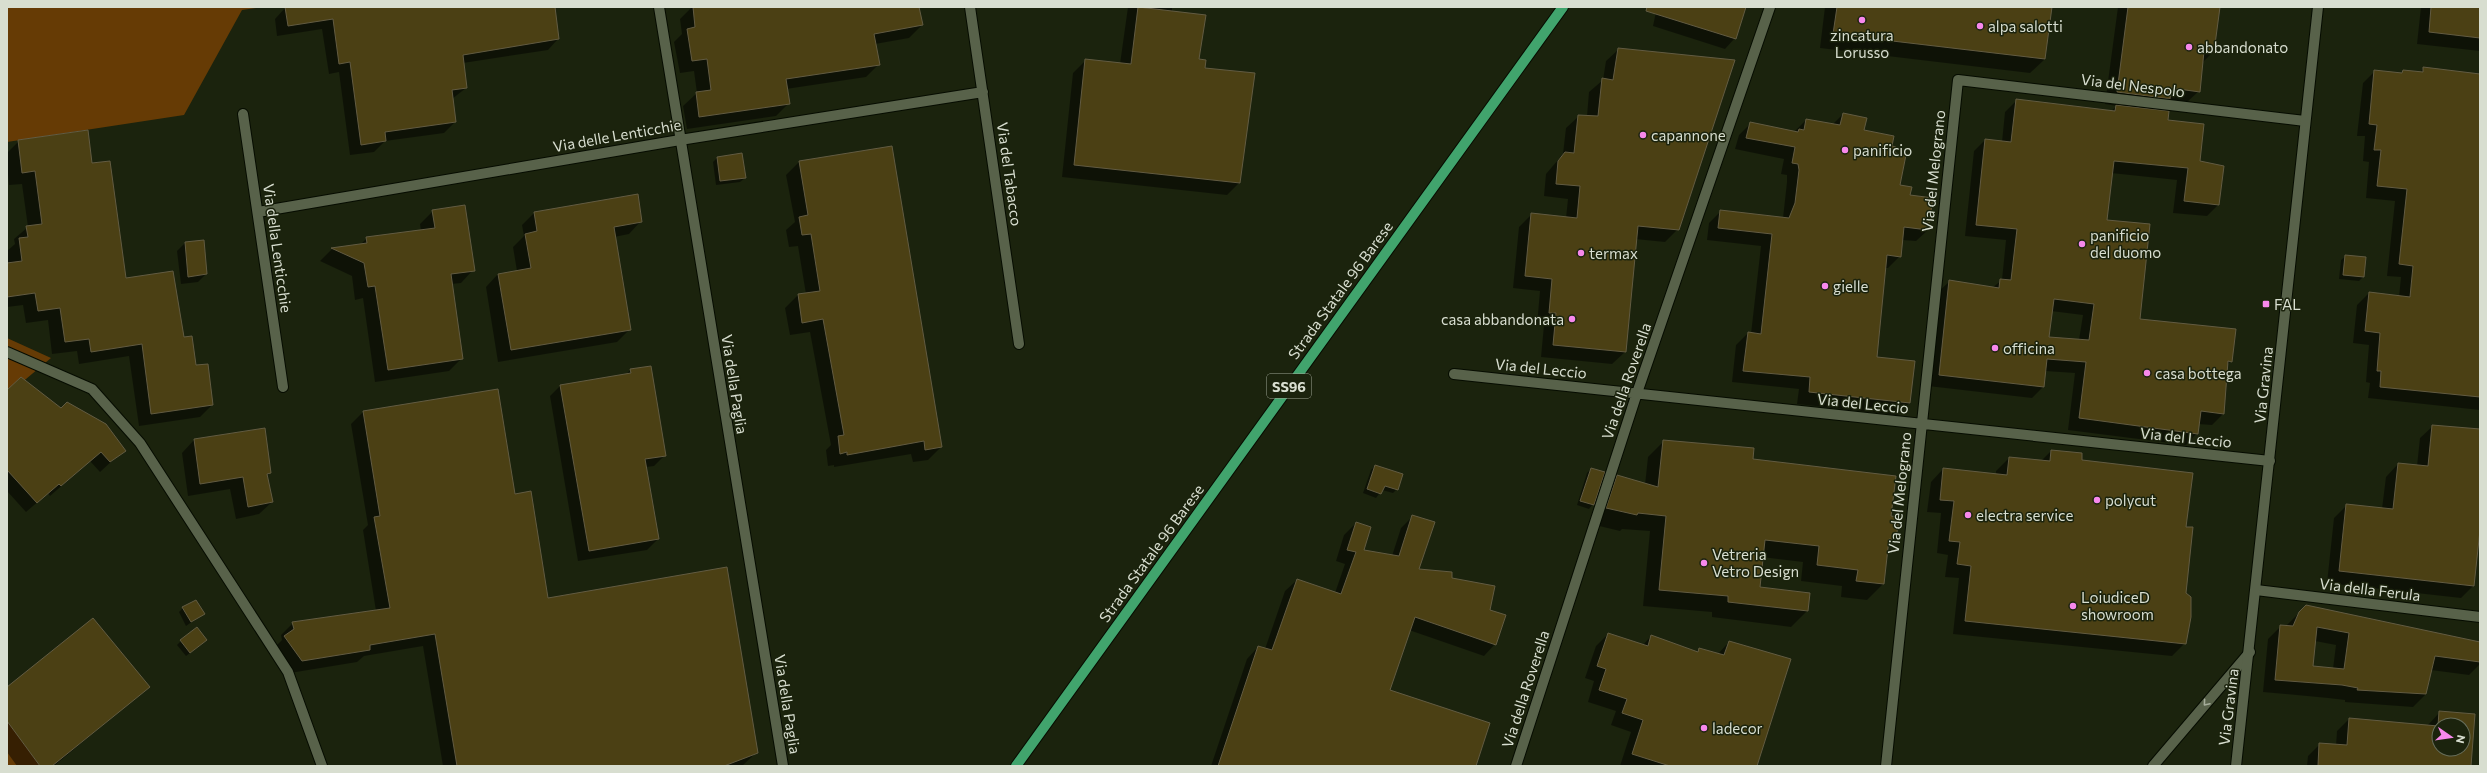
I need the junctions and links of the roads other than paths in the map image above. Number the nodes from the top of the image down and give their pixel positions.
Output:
1 (659, 7) edge
2 (970, 7) edge
3 (1563, 7) edge
4 (1770, 7) edge
5 (2318, 7) edge
6 (1958, 80) joint
7 (982, 92) junction
8 (243, 114) dead end
9 (2305, 121) junction
10 (680, 140) junction
11 (258, 212) junction
12 (1019, 344) dead end
13 (7, 352) edge
14 (1454, 374) dead end
15 (283, 387) dead end
16 (1637, 393) junction
17 (1921, 424) junction
18 (2270, 461) junction
19 (2256, 590) junction
20 (2480, 617) edge
21 (2250, 652) junction
22 (322, 766) edge
23 (783, 766) edge
24 (1016, 766) edge
25 (1516, 766) edge
26 (1886, 766) edge
27 (2153, 766) edge
28 (2236, 766) edge

1 - 10 street, Via della Paglia
2 - 7 street, Via del Tabacco
3 - 24 main road, Strada Statale 96 Barese / SS96
4 - 16 street, Via della Roverella
5 - 9 street, Via Gravina
6 - 9 street, Via del Nespolo
6 - 17 street, Via del Melograno
7 - 10 street, Via delle Lenticchie
7 - 12 street, Via del Tabacco
8 - 11 street, Via della Lenticchie
9 - 18 street, Via Gravina
10 - 11 street, Via delle Lenticchie
10 - 23 street, Via della Paglia
11 - 15 street, Via della Lenticchie
13 - 22 street
14 - 16 street, Via del Leccio
16 - 17 street, Via del Leccio
16 - 25 street, Via della Roverella
17 - 18 street, Via del Leccio
17 - 26 street, Via del Melograno
18 - 19 street, Via Gravina
19 - 20 street, Via della Ferula
19 - 21 street, Via Gravina
21 -> 27 street
21 - 28 street, Via Gravina

